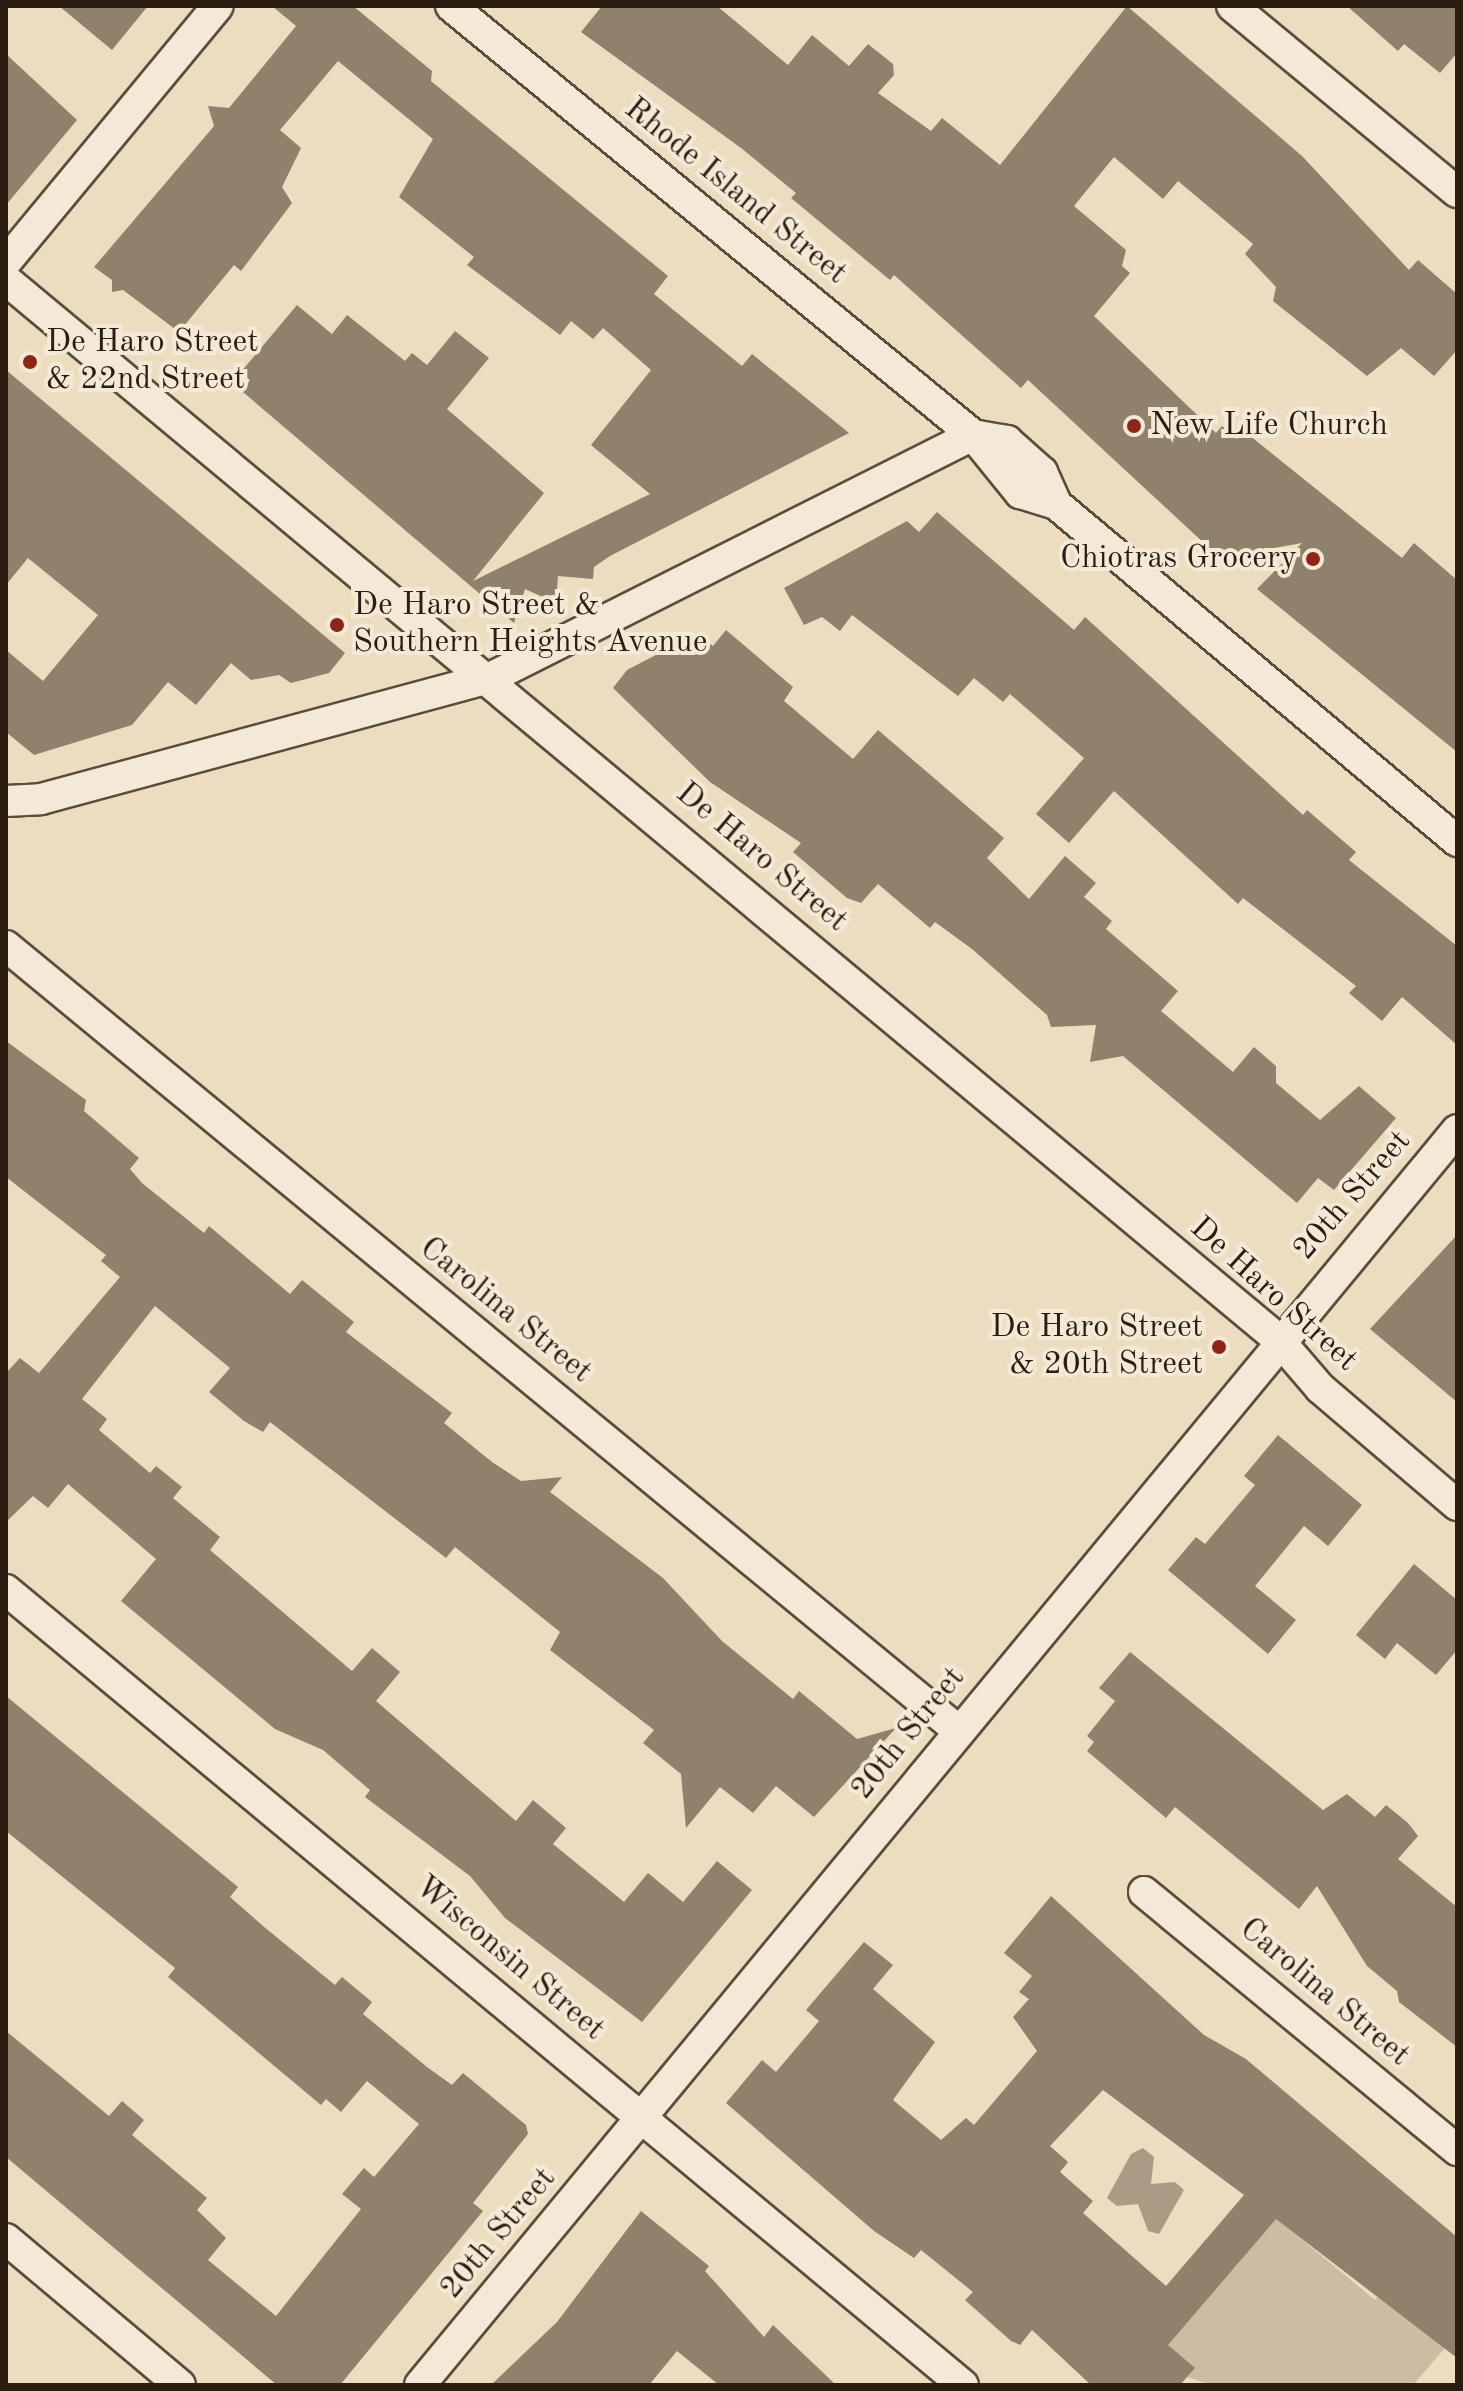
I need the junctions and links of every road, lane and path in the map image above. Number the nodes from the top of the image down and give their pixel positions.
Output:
1 (218, 6) edge
2 (451, 6) edge
3 (1232, 6) edge
4 (1457, 192) edge
5 (6, 262) edge
6 (6, 280) edge
7 (973, 435) junction
8 (490, 678) junction
9 (6, 801) edge
10 (1457, 841) edge
11 (6, 946) edge
12 (1457, 1130) edge
13 (1278, 1339) junction
14 (1457, 1505) edge
15 (6, 1590) edge
16 (959, 1731) junction
17 (1144, 1892) dead end
18 (644, 2117) junction
19 (1457, 2150) edge
20 (6, 2239) edge
21 (180, 2385) edge
22 (420, 2385) edge
23 (963, 2385) edge

1 - 5 street
2 - 7 street, Rhode Island Street
3 - 4 street
6 - 8 street, De Haro Street
7 - 8 street
7 - 10 street, Rhode Island Street
8 - 9 street
8 - 13 street, De Haro Street
11 - 16 street, Carolina Street
12 - 13 street, 20th Street
13 - 14 street, De Haro Street
13 - 16 street, 20th Street
15 - 18 street, Wisconsin Street
16 - 18 street, 20th Street
17 - 19 street, Carolina Street
18 - 22 street, 20th Street
18 - 23 street, Wisconsin Street
20 - 21 street

